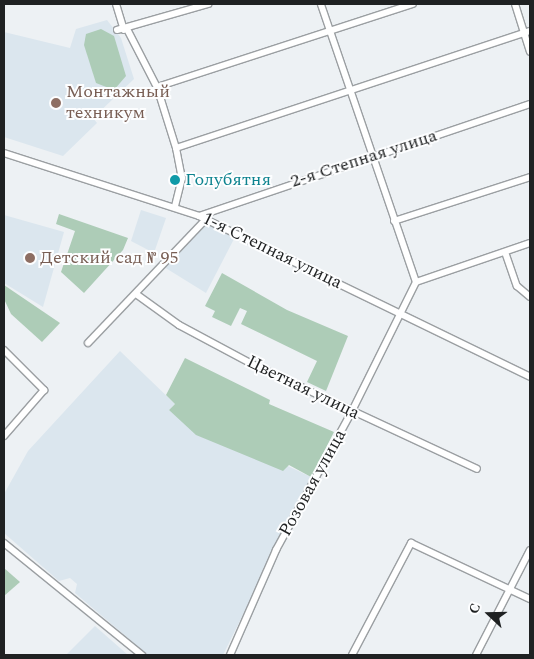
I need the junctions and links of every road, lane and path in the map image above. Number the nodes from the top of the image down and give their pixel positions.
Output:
1 (116, 4) edge
2 (208, 4) edge
3 (321, 4) edge
4 (413, 4) edge
5 (515, 4) edge
6 (123, 30) junction
7 (330, 32) junction
8 (527, 32) edge
9 (530, 52) edge
10 (157, 87) junction
11 (350, 90) junction
12 (530, 104) edge
13 (176, 148) junction
14 (4, 153) edge
15 (372, 156) junction
16 (530, 177) edge
17 (175, 206) junction
18 (199, 216) junction
19 (206, 219) junction
20 (394, 221) junction
21 (530, 243) edge
22 (505, 252) junction
23 (416, 282) junction
24 (136, 294) junction
25 (530, 297) edge
26 (400, 313) junction
27 (88, 343) dead end
28 (4, 350) edge
29 (530, 377) edge
30 (352, 411) junction
31 (4, 436) edge
32 (477, 469) dead end
33 (4, 542) edge
34 (530, 550) edge
35 (510, 589) junction
36 (530, 599) edge
37 (142, 655) edge
38 (230, 655) edge
39 (352, 655) edge
40 (476, 655) edge

1 - 6 street
2 - 6 street
3 - 7 street
4 - 7 street
5 - 8 street
6 - 10 street
7 - 10 street
7 - 11 street
8 - 9 street
8 - 11 street
10 - 13 street
11 - 13 street
11 - 15 street
12 - 15 street, 2-я Степная улица
13 - 17 street
14 - 17 street, 1-я Степная улица
15 - 18 street, 2-я Степная улица
15 - 20 street
16 - 20 street
17 - 18 street, 1-я Степная улица
18 - 19 street, 1-я Степная улица
19 - 24 street
19 - 26 street, 1-я Степная улица
20 - 23 street
21 - 22 street
22 - 23 street
22 - 25 street
23 - 26 street, Розовая улица
24 - 27 street
24 - 30 street, Цветная улица
26 - 29 street, 1-я Степная улица
26 - 30 street, Розовая улица
28 - 31 street
30 - 32 street, Цветная улица
30 - 38 street, Розовая улица
33 - 37 street
34 - 35 street
35 - 36 street
35 - 39 street
35 - 40 street

